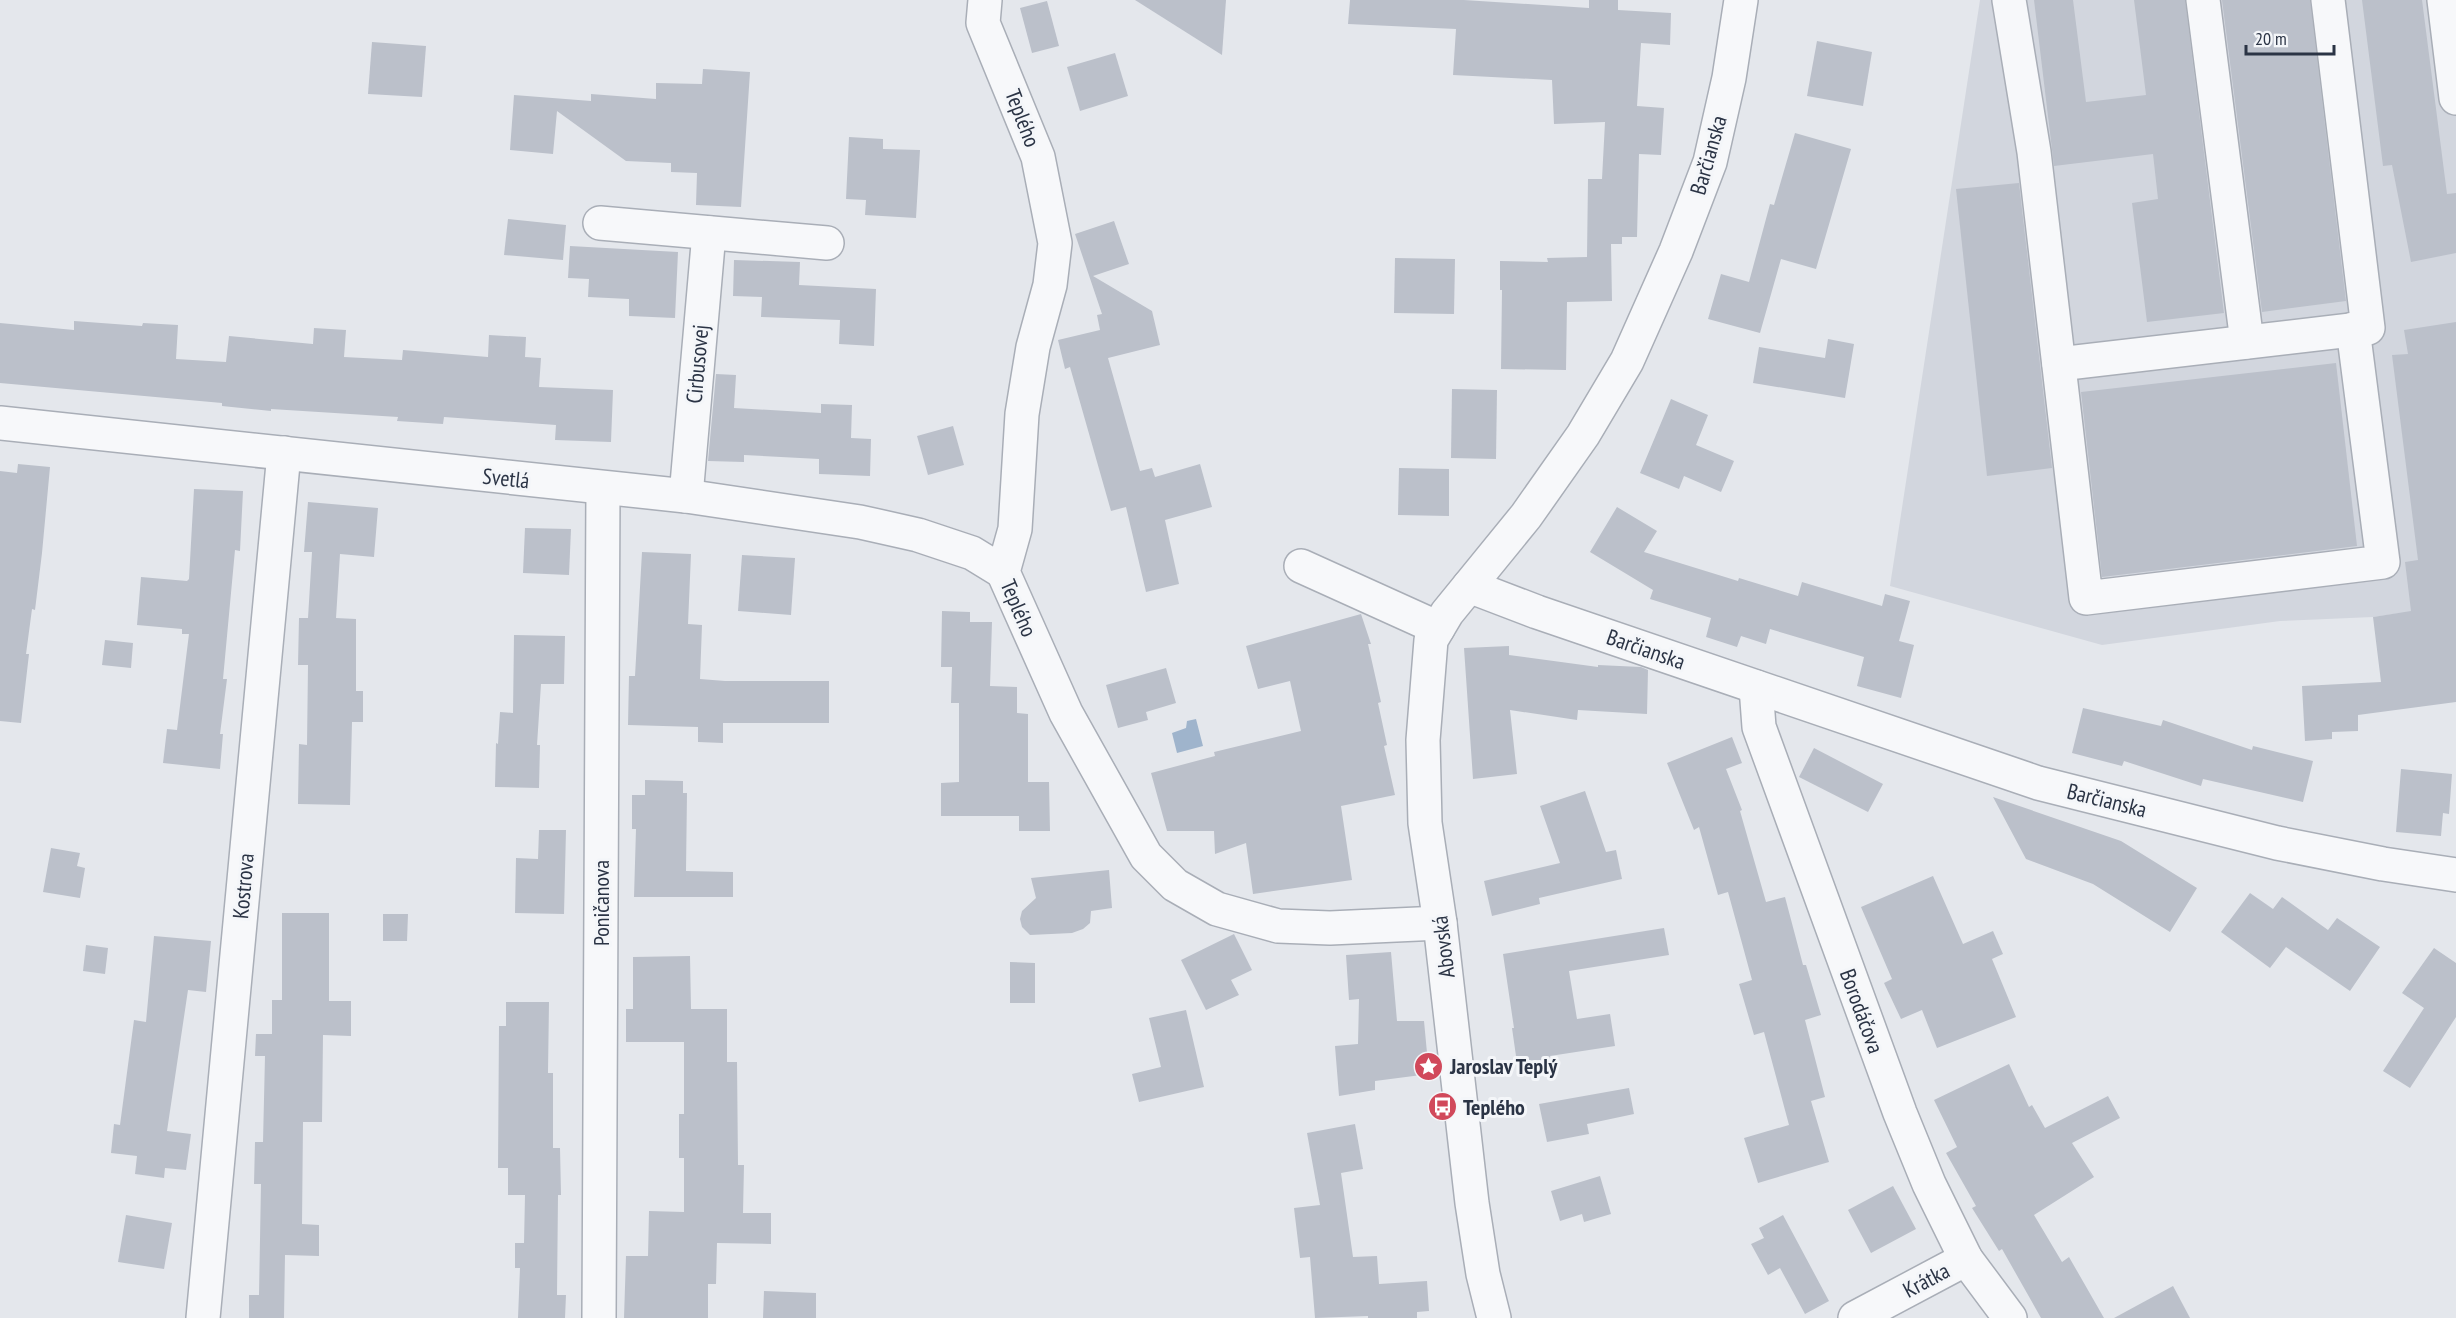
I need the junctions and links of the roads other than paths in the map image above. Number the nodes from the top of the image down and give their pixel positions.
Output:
1 (985, 0) edge
2 (1741, 0) edge
3 (2009, 0) edge
4 (2203, 0) edge
5 (2328, 0) edge
6 (2444, 0) edge
7 (2456, 98) edge
8 (600, 223) dead end
9 (709, 233) junction
10 (827, 243) dead end
11 (2354, 329) junction
12 (2247, 342) junction
13 (2059, 364) junction
14 (0, 423) edge
15 (284, 453) junction
16 (603, 488) junction
17 (686, 496) junction
18 (1301, 566) dead end
19 (1003, 572) junction
20 (1469, 586) junction
21 (1438, 628) junction
22 (1756, 687) junction
23 (2456, 875) edge
24 (1440, 923) junction
25 (1966, 1259) junction
26 (203, 1318) edge
27 (599, 1318) edge
28 (1494, 1318) edge
29 (1855, 1318) edge
30 (2010, 1318) edge

1 - 19 street, Teplého
2 - 20 street, Barčianska
3 - 13 street
4 - 12 street
5 - 11 street
6 - 7 street
8 - 9 street
9 - 10 street
9 - 17 street, Cirbusovej
11 - 12 street
11 - 13 street
12 - 13 street
14 - 15 street, Svetlá
15 - 16 street, Svetlá
15 - 26 street, Kostrova
16 - 17 street, Svetlá
16 - 27 street, Poničanova
17 - 19 street, Svetlá
18 - 21 street
19 - 24 street, Teplého
20 - 21 street, Abovská
20 - 22 street, Barčianska
21 - 24 street, Abovská
22 - 23 street, Barčianska
22 - 25 street, Borodáčova
24 - 28 street, Abovská
25 - 29 street, Krátka
25 - 30 street, Borodáčova

